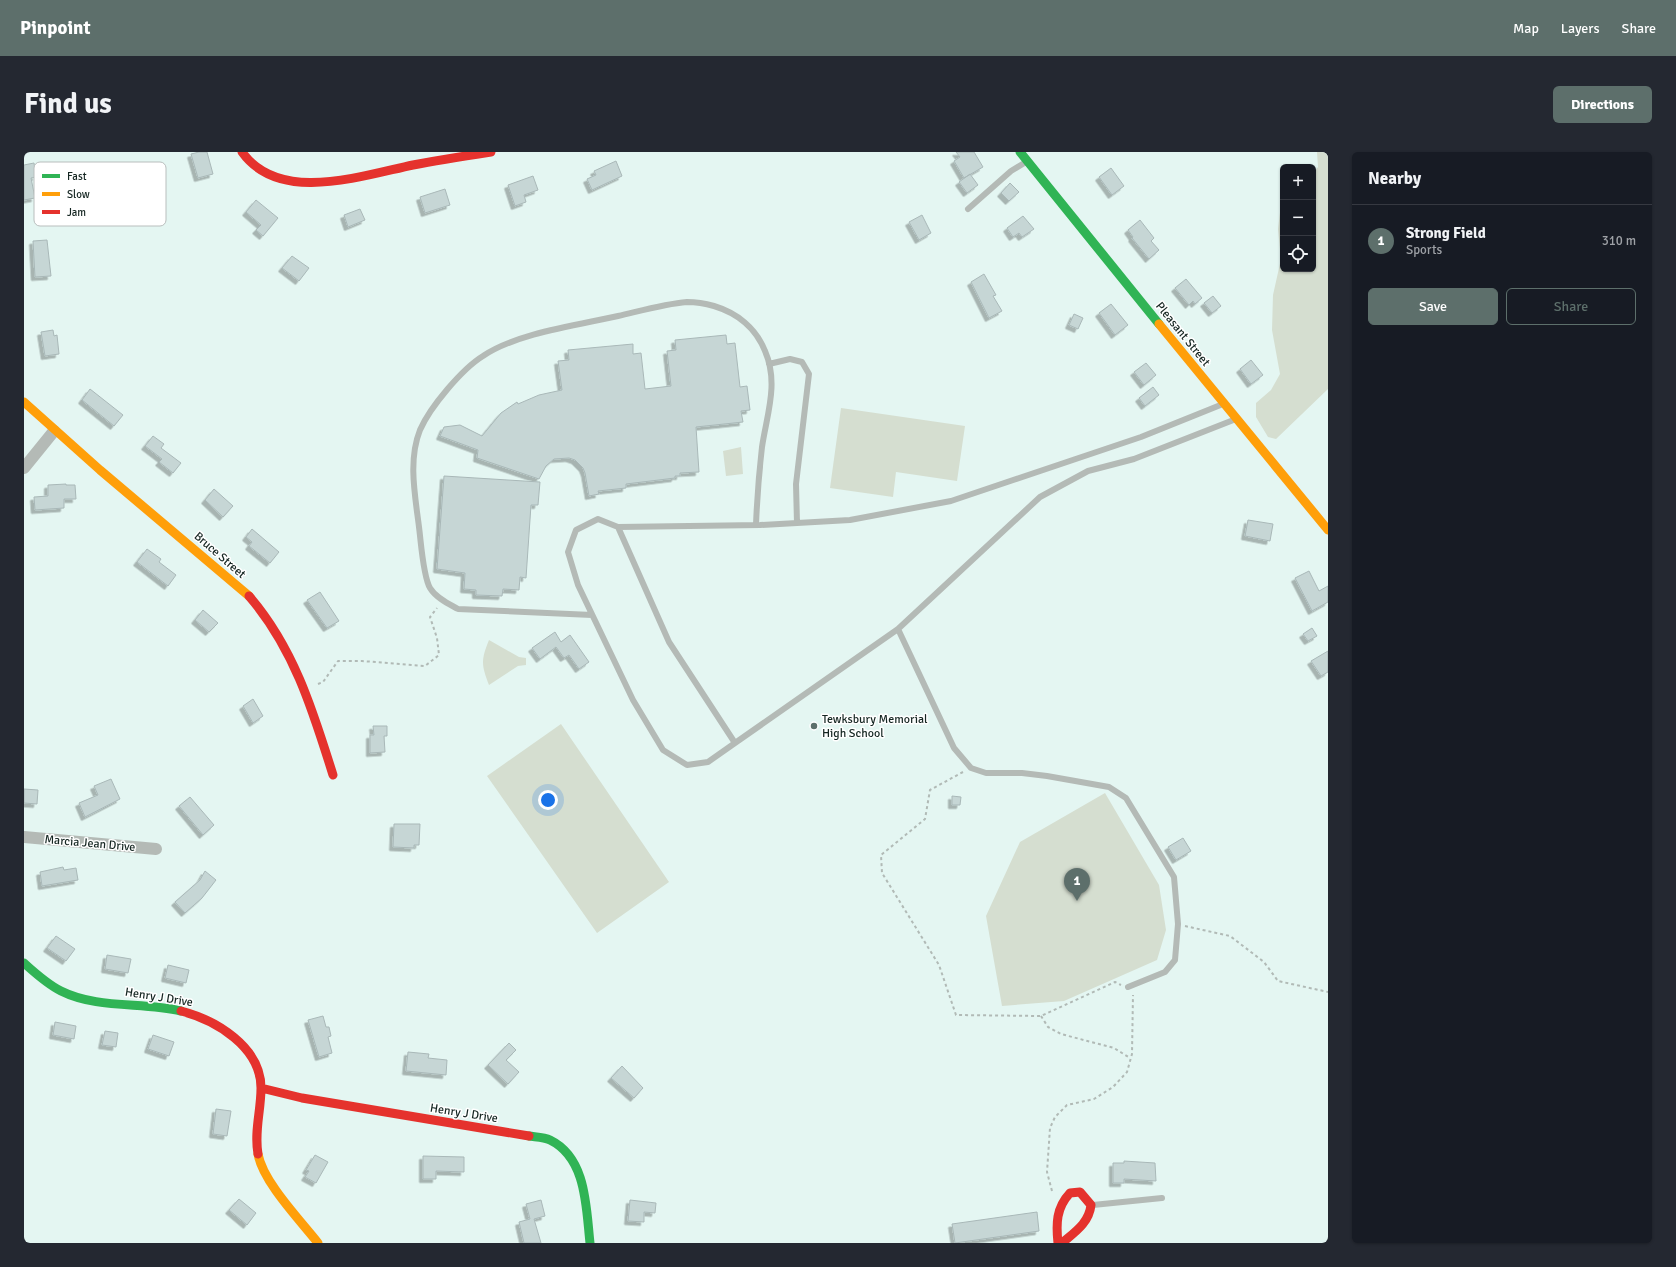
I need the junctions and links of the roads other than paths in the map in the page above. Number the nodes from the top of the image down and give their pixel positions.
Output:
1 (242, 152) edge
2 (491, 152) edge
3 (1020, 152) edge
4 (1027, 161) junction
5 (968, 209) dead end
6 (769, 364) junction
7 (24, 402) edge
8 (1224, 403) junction
9 (1237, 418) junction
10 (54, 431) junction
11 (24, 468) edge
12 (797, 523) junction
13 (756, 525) junction
14 (618, 527) junction
15 (1328, 530) edge
16 (592, 615) junction
17 (898, 629) junction
18 (735, 743) junction
19 (333, 775) dead end
20 (24, 836) edge
21 (156, 849) dead end
22 (24, 964) edge
23 (1130, 986) road end
24 (261, 1088) junction
25 (1162, 1198) dead end
26 (1091, 1205) junction
27 (318, 1243) edge
28 (590, 1243) edge
29 (1058, 1243) edge
30 (1062, 1243) edge

1 - 2 street
3 - 4 street, Pleasant Street
4 - 5 lane
4 - 8 street, Pleasant Street
6 - 12 lane
6 - 13 lane
6 - 16 lane
7 - 10 street, Bruce Street
8 - 9 street, Pleasant Street
8 - 12 lane
9 - 15 street, Pleasant Street
9 - 17 lane
10 - 11 street
10 - 19 street, Bruce Street
12 - 13 lane
13 - 14 lane
14 - 16 lane
14 - 18 lane
16 - 18 lane
17 - 18 lane
17 - 23 lane
20 - 21 street, Marcia Jean Drive
22 - 24 street, Henry J Drive
24 - 27 street, Henry J Drive
24 - 28 street, Henry J Drive
25 - 26 lane
26 - 29 street
26 - 30 street

